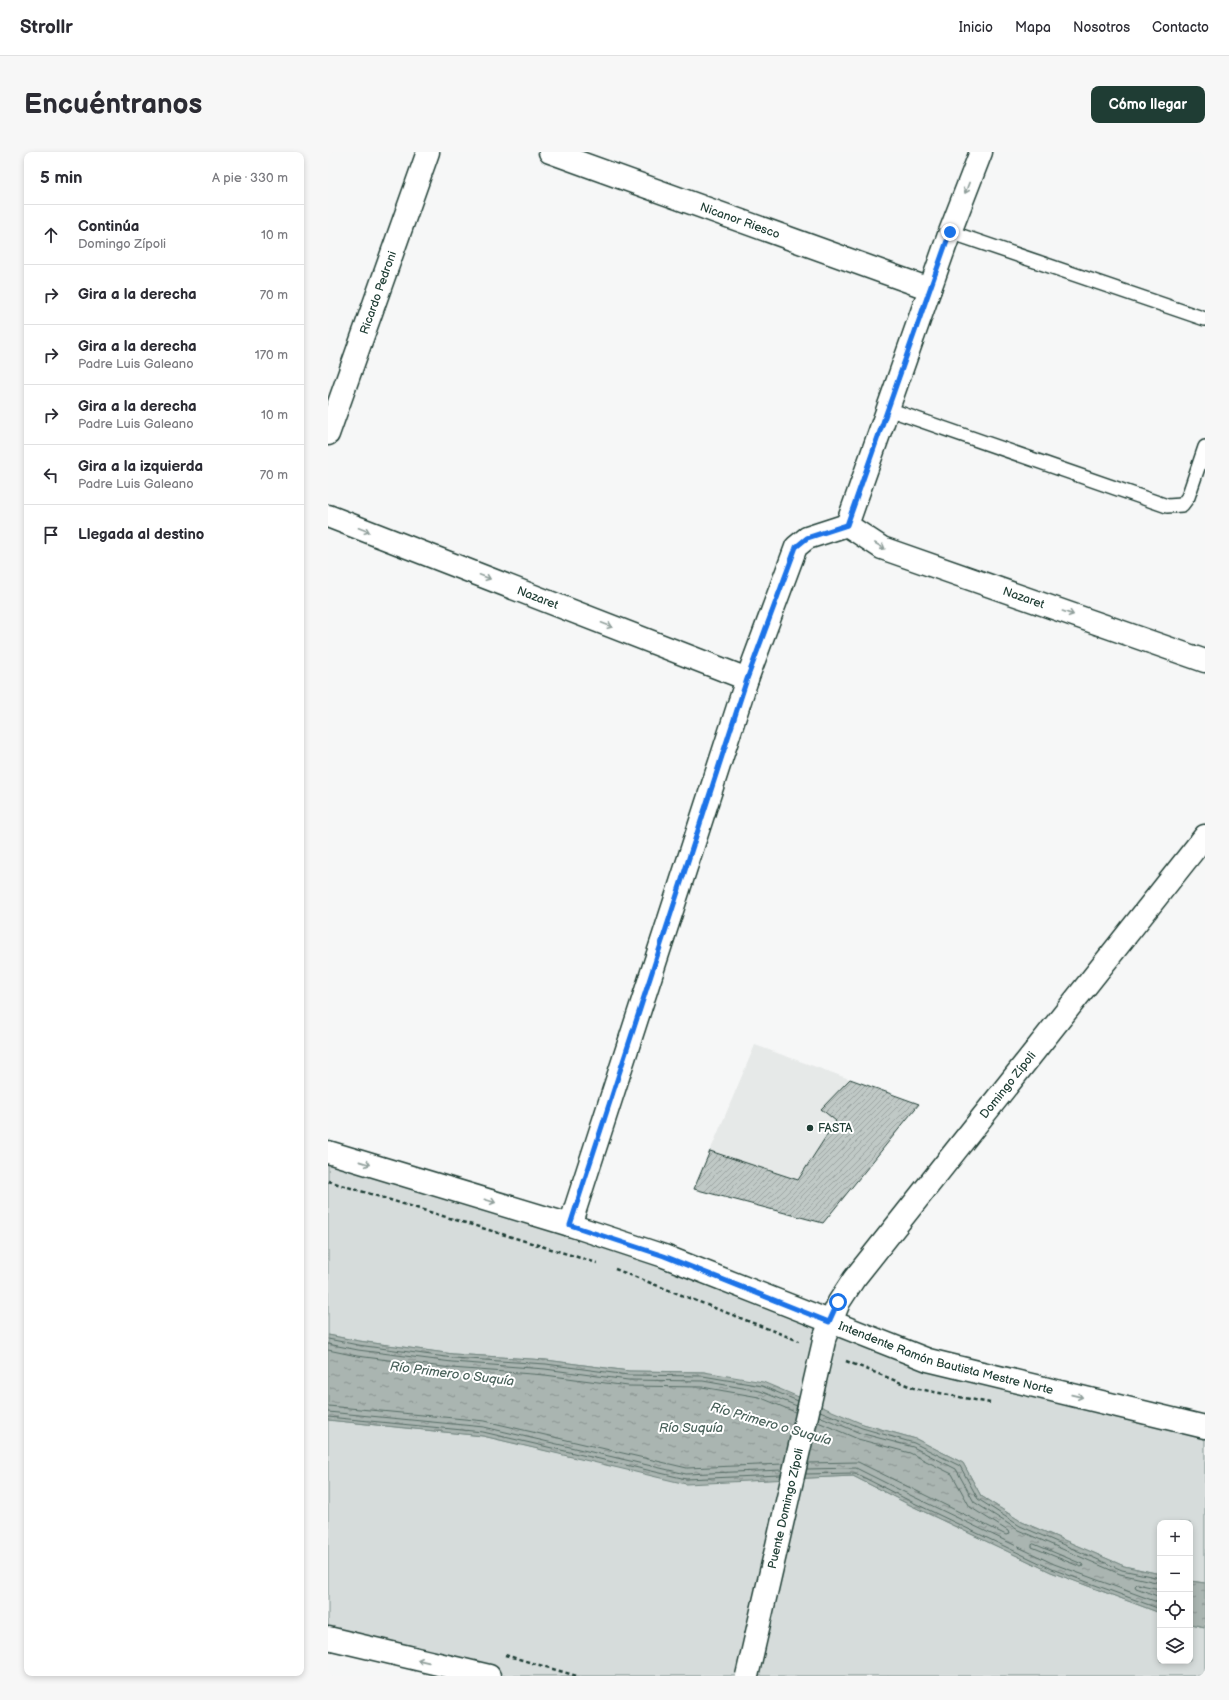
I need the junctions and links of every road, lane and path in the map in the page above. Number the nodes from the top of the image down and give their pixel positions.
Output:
1 (428, 152) edge
2 (550, 152) edge
3 (981, 152) edge
4 (950, 232) junction
5 (930, 289) junction
6 (1205, 319) edge
7 (888, 409) junction
8 (328, 434) edge
9 (1205, 447) edge
10 (328, 516) edge
11 (847, 525) junction
12 (1205, 661) edge
13 (747, 679) junction
14 (1205, 836) edge
15 (328, 1152) edge
16 (570, 1225) junction
17 (826, 1331) junction
18 (1205, 1427) edge
19 (328, 1638) edge
20 (489, 1676) edge
21 (747, 1676) edge

1 - 8 street, Ricardo Pedroni
2 - 5 street, Nicanor Riesco
3 -> 4 street
4 - 5 street
4 - 6 lane
5 - 7 street
7 - 9 lane
7 - 11 street
10 -> 13 street, Nazaret
11 -> 12 street, Nazaret
11 - 13 street
13 - 16 street
14 - 17 street, Domingo Zípoli
15 -> 16 street, Intendente Ramón Bautista Mestre Norte
16 - 17 street, Intendente Ramón Bautista Mestre Norte
17 -> 18 street, Intendente Ramón Bautista Mestre Norte
17 - 21 street, Puente Domingo Zípoli, bridge
20 -> 19 street

